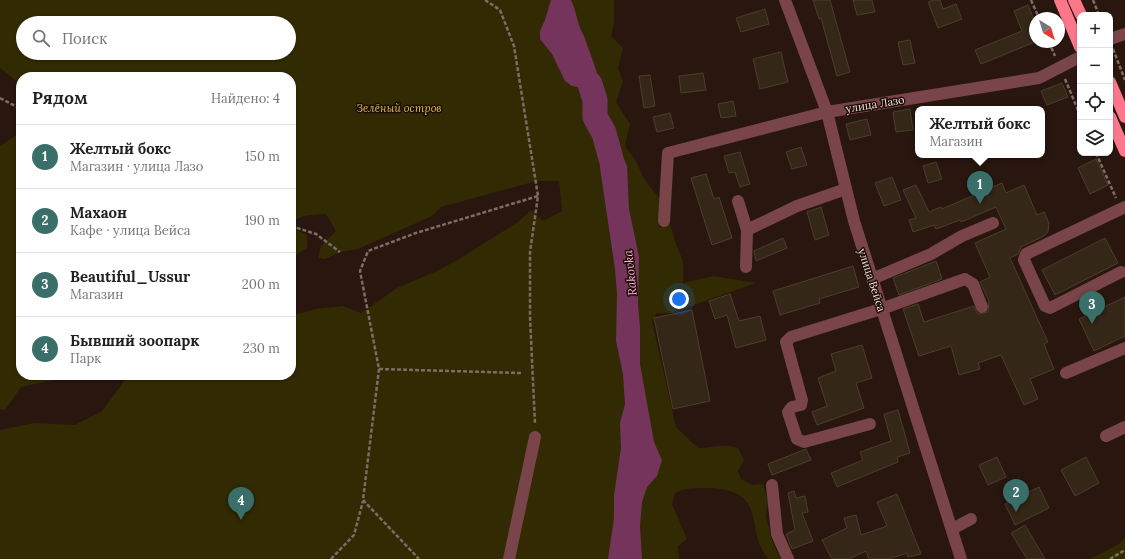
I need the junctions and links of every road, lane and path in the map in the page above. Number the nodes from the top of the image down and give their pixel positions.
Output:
1 (485, 0) edge
2 (785, 0) edge
3 (1031, 0) edge
4 (1060, 0) edge
5 (1074, 0) edge
6 (1093, 0) edge
7 (1036, 12) edge
8 (1080, 12) edge
9 (1098, 12) edge
10 (1125, 34) edge
11 (1077, 40) edge
12 (1113, 43) edge
13 (1113, 48) edge
14 (1077, 59) edge
15 (1125, 80) edge
16 (1111, 84) edge
17 (0, 98) edge
18 (16, 106) edge
19 (827, 112) junction
20 (1125, 117) edge
21 (1111, 120) edge
22 (1125, 151) edge
23 (1097, 156) edge
24 (846, 189) junction
25 (538, 196) junction
26 (738, 201) dead end
27 (1123, 208) edge
28 (664, 221) dead end
29 (992, 223) dead end
30 (296, 228) edge
31 (747, 230) junction
32 (340, 252) dead end
33 (746, 268) dead end
34 (1120, 272) dead end
35 (872, 279) junction
36 (982, 307) dead end
37 (882, 309) junction
38 (1125, 348) edge
39 (379, 369) junction
40 (521, 373) dead end
41 (1066, 373) dead end
42 (870, 424) dead end
43 (1125, 427) edge
44 (1106, 436) dead end
45 (535, 437) joint
46 (772, 485) dead end
47 (363, 500) junction
48 (971, 519) dead end
49 (952, 529) junction
50 (1125, 550) edge
51 (331, 559) edge
52 (420, 559) edge
53 (509, 559) edge
54 (788, 559) edge
55 (962, 559) edge
56 (1110, 559) edge

1 - 25 path
2 - 19 street, улица Вейса
3 - 7 path
4 - 11 highway
5 - 8 highway
6 - 9 path
10 - 12 street
13 - 15 path
14 - 19 street, улица Лазо
16 - 20 highway
17 - 18 path
19 - 24 street, улица Вейса
19 - 28 street, улица Лазо
21 - 22 highway
23 - 27 path
24 - 31 street
24 - 35 street, улица Вейса
25 - 39 path
25 - 45 path
26 - 31 street
27 - 34 street
29 - 35 street
30 - 32 path
31 - 33 street
35 - 37 street, улица Вейса
36 - 37 street
37 - 42 street
37 - 49 street, улица Вейса
38 - 41 street
39 - 40 path
39 - 47 path
43 - 44 street
45 - 53 street
46 - 54 street
47 - 51 path
47 - 52 path
48 - 49 street
49 - 55 street, улица Вейса
50 - 56 path

